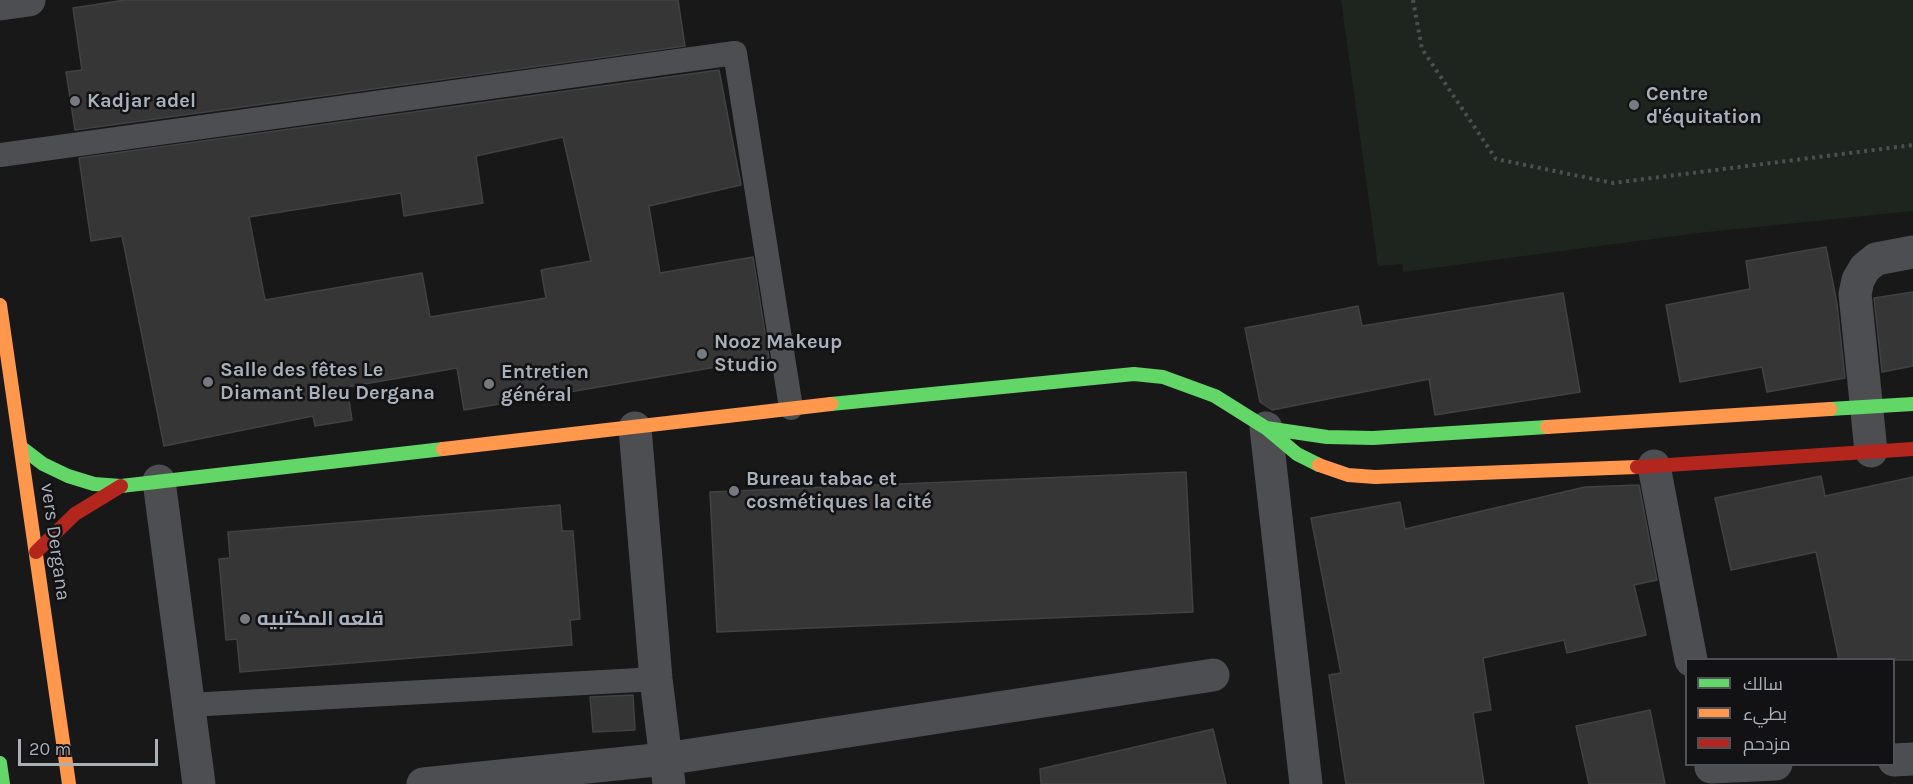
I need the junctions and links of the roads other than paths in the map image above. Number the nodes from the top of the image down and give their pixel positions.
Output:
1 (29, 0) edge
2 (0, 4) edge
3 (0, 155) edge
4 (1913, 252) edge
5 (0, 305) edge
6 (1913, 404) edge
7 (1867, 406) junction
8 (790, 408) junction
9 (1266, 428) junction
10 (635, 429) junction
11 (22, 448) junction
12 (1913, 449) edge
13 (1871, 451) junction
14 (1654, 466) junction
15 (159, 481) junction
16 (121, 486) junction
17 (36, 552) junction
18 (1691, 658) edge
19 (1213, 675) dead end
20 (656, 679) junction
21 (189, 705) junction
22 (1913, 759) edge
23 (1895, 760) edge
24 (0, 763) edge
25 (1767, 766) edge
26 (667, 771) edge
27 (1712, 772) edge
28 (3, 784) edge
29 (69, 784) edge
30 (199, 784) edge
31 (423, 784) edge
32 (1306, 784) edge

1 - 2 street
3 - 8 lane
4 - 7 street
5 - 11 street, vers Dergana
6 - 7 street
7 - 9 street
7 - 13 street
8 - 9 street
8 - 10 street
9 - 14 street
9 - 32 street
10 - 15 street
10 - 20 street
11 - 16 street
11 - 17 street, vers Dergana
12 - 13 street
13 - 14 street
14 - 18 street
15 - 16 street
15 - 21 street
16 - 17 street
17 - 29 street, vers Dergana
19 - 26 street
20 - 21 lane
20 - 26 street
21 - 30 street
22 - 23 street
24 - 28 street
25 - 27 street
26 - 31 street

